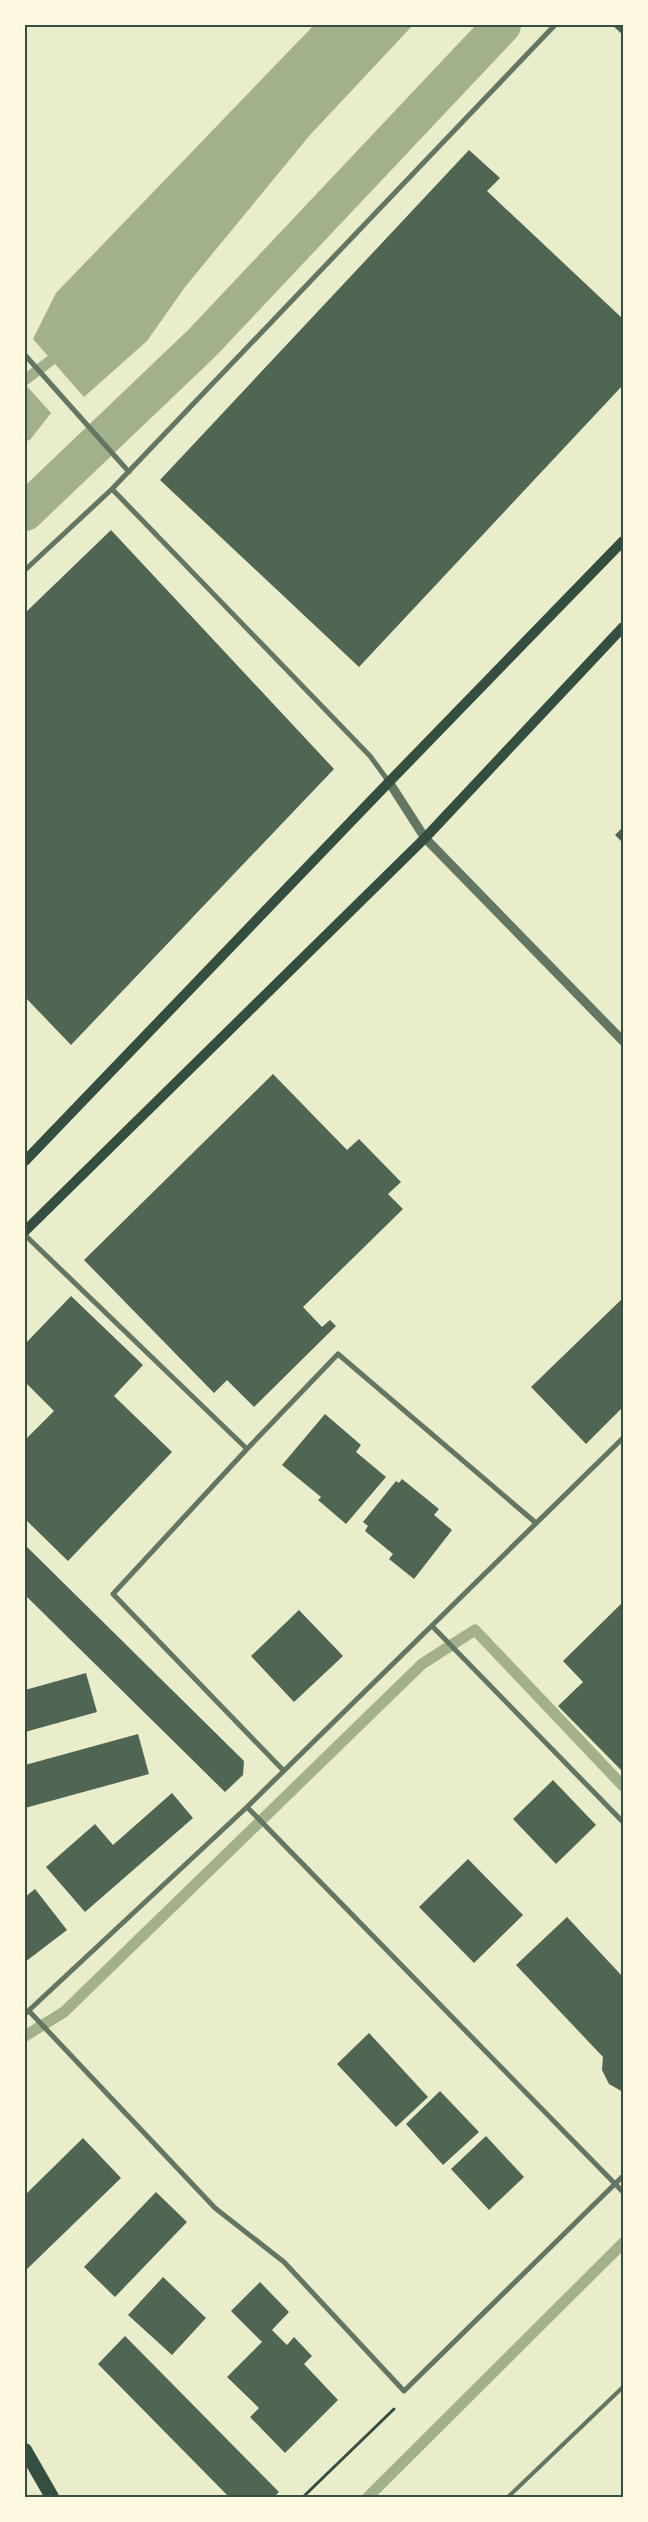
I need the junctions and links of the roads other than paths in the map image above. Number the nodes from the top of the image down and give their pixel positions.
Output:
1 (555, 25) edge
2 (25, 355) edge
3 (128, 472) junction
4 (112, 490) junction
5 (623, 541) edge
6 (25, 570) edge
7 (623, 627) edge
8 (388, 782) junction
9 (425, 838) junction
10 (623, 1041) edge
11 (25, 1161) edge
12 (25, 1233) edge
13 (623, 1438) edge
14 (247, 1449) junction
15 (536, 1522) junction
16 (433, 1627) junction
17 (283, 1770) junction
18 (247, 1807) junction
19 (623, 1822) edge
20 (27, 2012) edge
21 (623, 2176) edge
22 (615, 2184) junction
23 (623, 2192) edge
24 (623, 2387) edge
25 (25, 2450) edge
26 (52, 2497) edge
27 (508, 2497) edge

1 - 3 street
2 - 3 street
3 - 4 street
4 - 6 street
4 - 8 street
5 - 8 main road
7 - 9 main road
8 - 9 street
8 - 11 main road
9 - 10 street
9 - 12 main road
12 - 14 street
13 - 15 street
14 - 15 street
14 - 17 street
15 - 16 street
16 - 17 street
16 - 19 street
17 - 18 street
18 - 20 street
18 - 22 street
20 - 22 street
21 - 22 street
22 - 23 street
24 - 27 lane
25 - 26 highway

